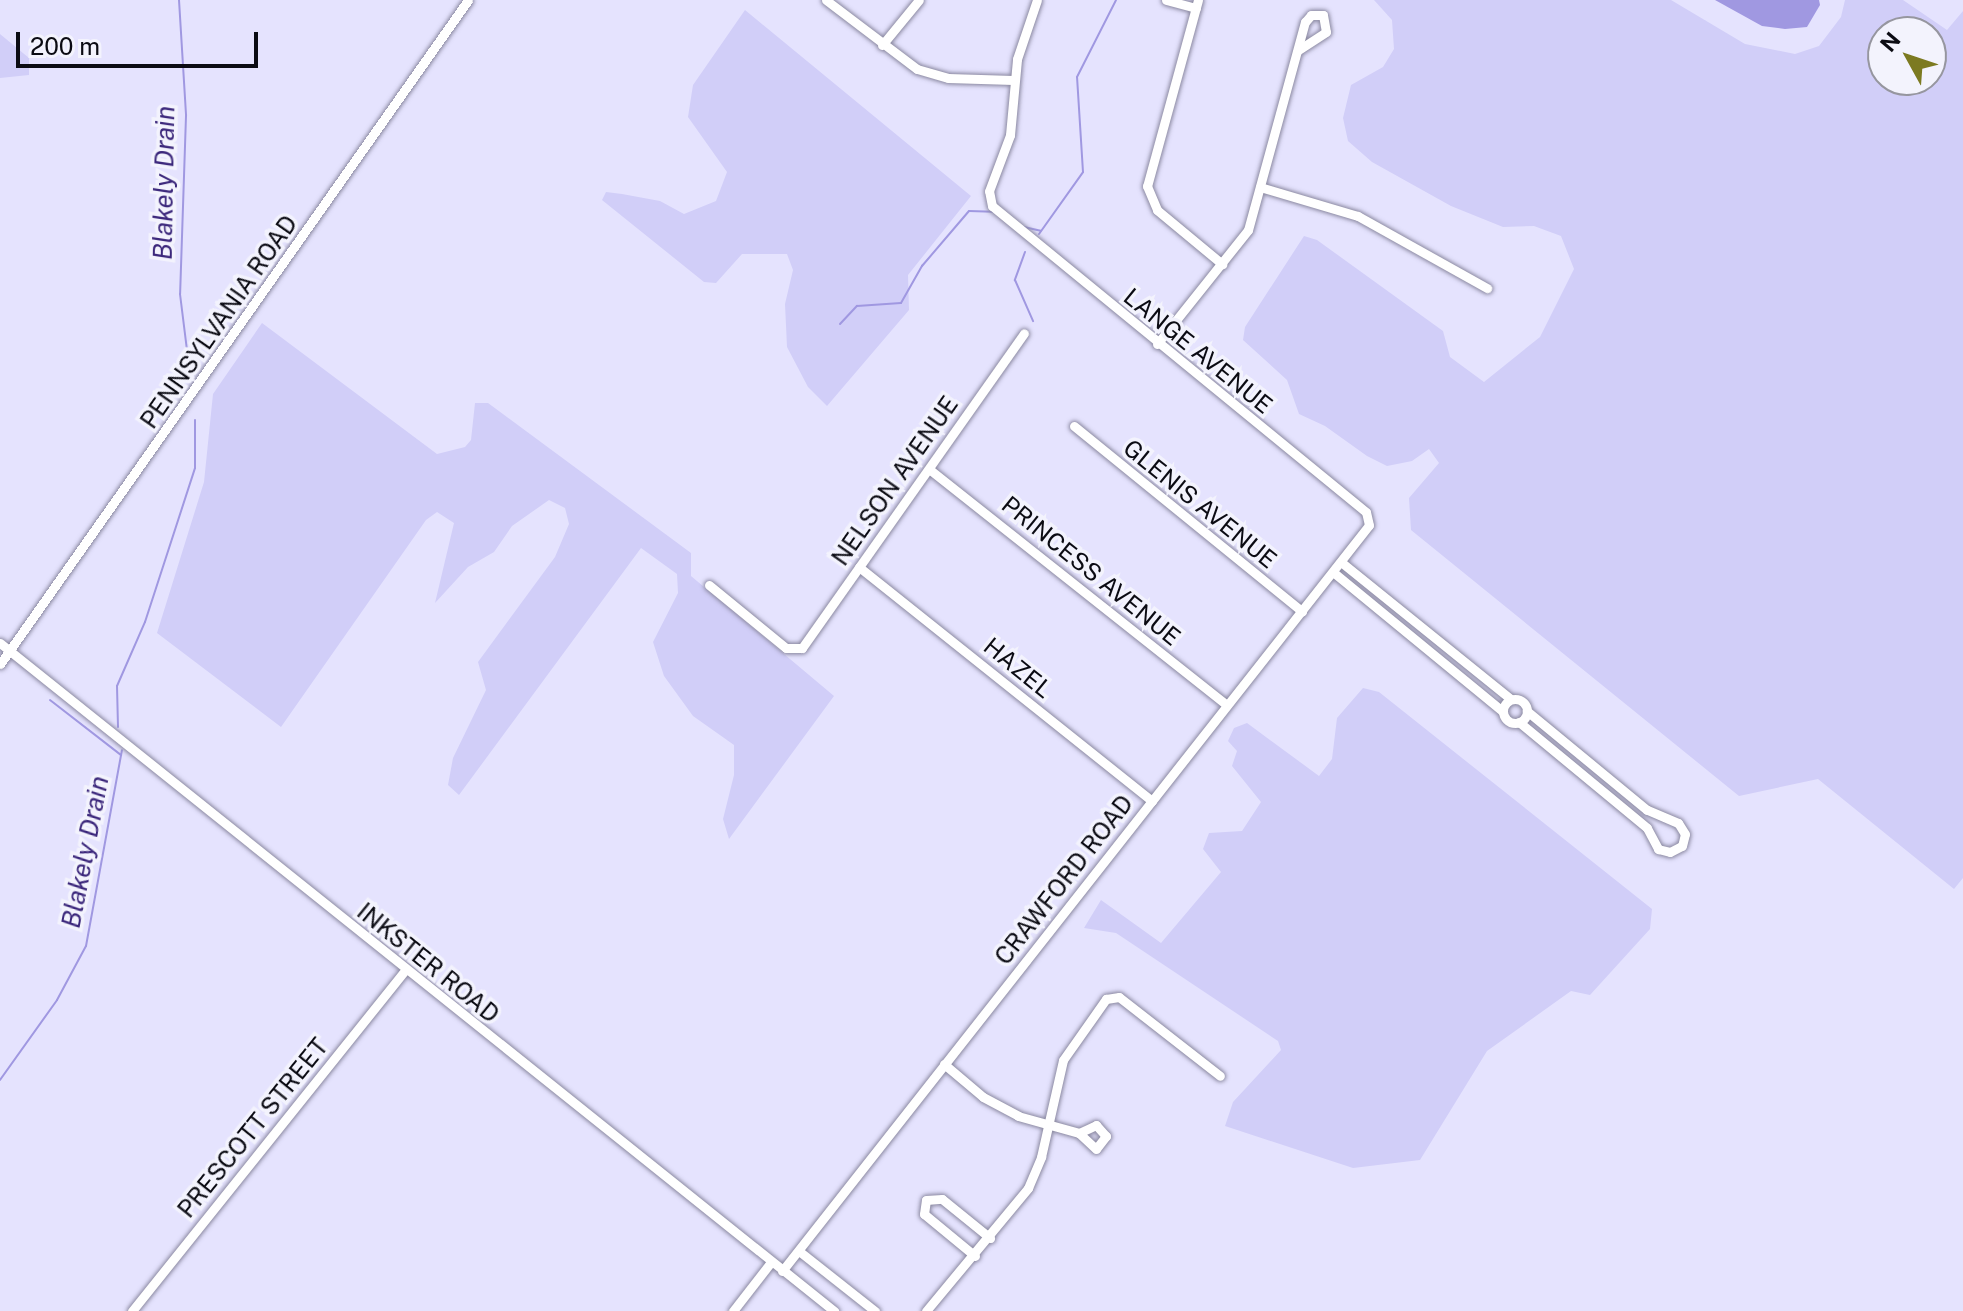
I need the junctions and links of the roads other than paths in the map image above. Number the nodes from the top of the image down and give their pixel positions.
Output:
1 (468, 0) edge
2 (826, 0) edge
3 (919, 0) edge
4 (1037, 0) edge
5 (1166, 0) edge
6 (1197, 4) edge
7 (882, 45) junction
8 (1298, 50) dead end
9 (1013, 80) junction
10 (1260, 187) junction
11 (1222, 264) junction
12 (1487, 288) dead end
13 (1024, 333) dead end
14 (1157, 344) junction
15 (1074, 426) dead end
16 (929, 469) junction
17 (1366, 512) joint
18 (1341, 562) junction
19 (859, 567) junction
20 (1333, 572) junction
21 (709, 585) dead end
22 (1302, 611) junction
23 (1429, 632) junction
24 (0, 643) edge
25 (1421, 643) junction
26 (10, 652) junction
27 (0, 664) edge
28 (1511, 699) junction
29 (1227, 705) junction
30 (1502, 711) junction
31 (1527, 711) junction
32 (1519, 722) junction
33 (1589, 764) junction
34 (1581, 774) junction
35 (1152, 801) junction
36 (1647, 810) junction
37 (1638, 820) junction
38 (405, 970) junction
39 (944, 1064) junction
40 (1220, 1076) dead end
41 (1047, 1124) junction
42 (1079, 1133) dead end
43 (990, 1238) junction
44 (799, 1251) junction
45 (975, 1256) junction
46 (771, 1262) junction
47 (782, 1271) junction
48 (132, 1311) edge
49 (733, 1311) edge
50 (834, 1311) edge
51 (875, 1311) edge
52 (926, 1311) edge

1 - 26 street, PENNSYLVANIA ROAD
2 - 7 street
3 - 7 street
4 - 9 street
5 - 6 street
6 - 11 street
7 - 9 street
8 - 10 street
9 - 14 street, LANGE AVENUE
10 - 11 street
10 - 12 street
11 - 14 street
13 - 16 street, NELSON AVENUE
14 - 17 street, LANGE AVENUE
15 - 22 street, GLENIS AVENUE
16 - 19 street, NELSON AVENUE
16 - 29 street, PRINCESS AVENUE
17 - 18 street, CRAWFORD ROAD
18 - 20 street, CRAWFORD ROAD
18 - 23 street
19 - 21 street, NELSON AVENUE
19 - 35 street, HAZEL
20 - 22 street, CRAWFORD ROAD
20 - 25 street
22 - 29 street, CRAWFORD ROAD
23 - 25 street
23 - 28 street
24 - 26 street, INKSTER ROAD
25 - 30 street
26 - 27 street, PENNSYLVANIA ROAD
26 - 38 street, INKSTER ROAD
28 - 30 street
28 - 31 street
29 - 35 street, CRAWFORD ROAD
30 - 32 street
31 - 32 street
31 - 33 street
32 - 34 street
33 - 34 street
33 - 36 street
34 - 37 street
35 - 39 street, CRAWFORD ROAD
36 - 37 street
36 - 37 street
38 - 46 street, INKSTER ROAD
38 - 48 street, PRESCOTT STREET
39 - 41 street
39 - 44 street, CRAWFORD ROAD
40 - 41 street
41 - 42 street
41 - 43 street
43 - 45 street
43 - 45 street
44 - 47 street, CRAWFORD ROAD
44 - 51 street
45 - 52 street
46 - 47 street, INKSTER ROAD
46 - 49 street
47 - 50 street, INKSTER ROAD

